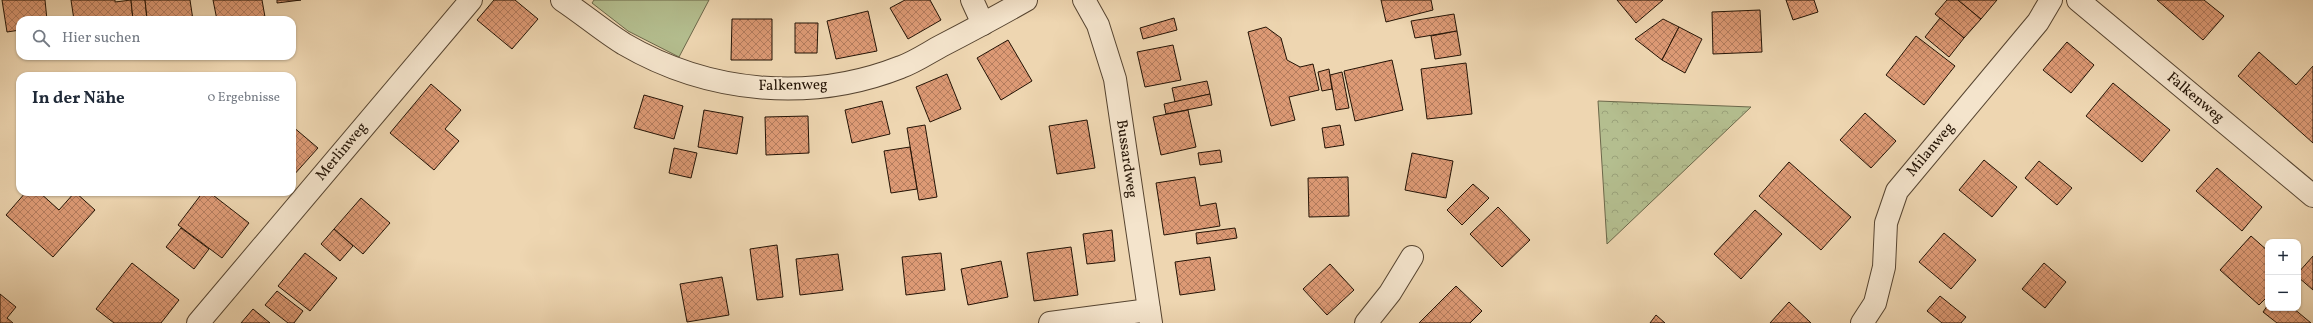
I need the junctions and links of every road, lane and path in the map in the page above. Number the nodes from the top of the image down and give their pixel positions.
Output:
1 (471, 0) edge
2 (562, 0) edge
3 (972, 0) edge
4 (1026, 0) edge
5 (1084, 0) edge
6 (2051, 0) edge
7 (2078, 0) edge
8 (983, 24) junction
9 (2313, 196) edge
10 (1412, 257) dead end
11 (1150, 317) edge
12 (198, 323) edge
13 (1050, 323) edge
14 (1366, 323) edge
15 (1862, 323) edge

1 - 12 street, Merlinweg
2 - 8 street, Falkenweg
3 - 8 street
4 - 8 street, Falkenweg
5 - 11 street, Bussardweg
6 - 15 street, Milanweg
7 - 9 street, Falkenweg
10 - 14 street
11 - 13 street

